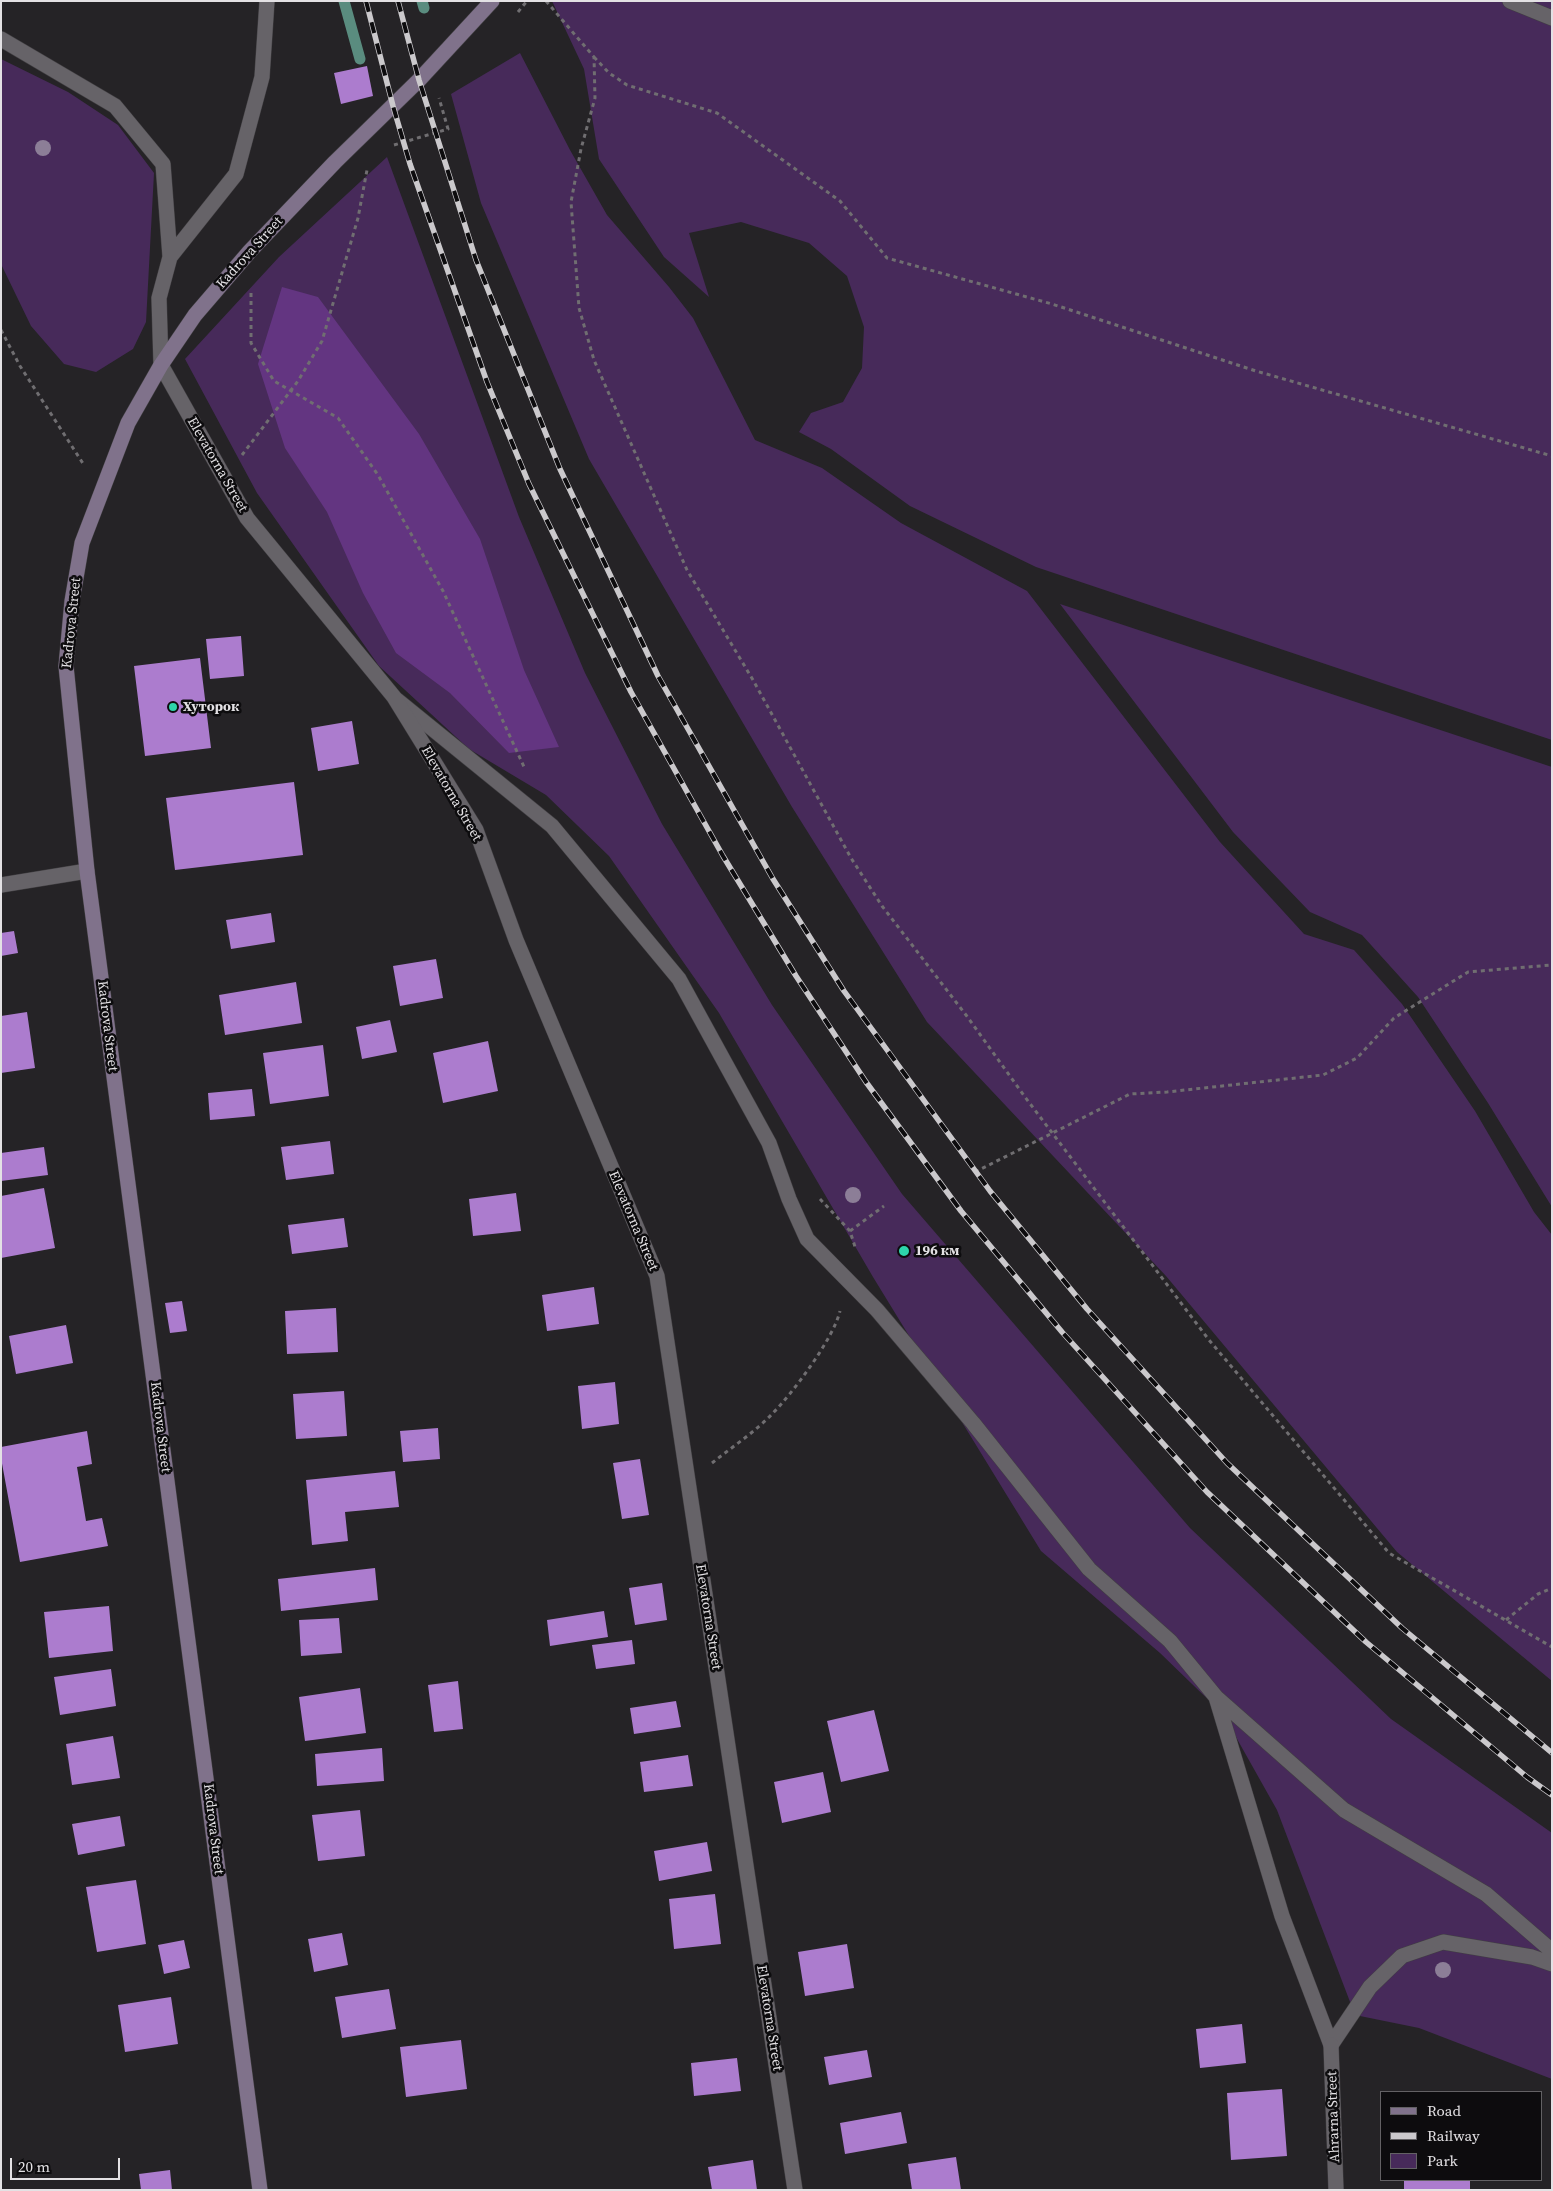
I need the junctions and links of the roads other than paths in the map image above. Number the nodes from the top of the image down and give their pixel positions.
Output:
1 (267, 1) edge
2 (492, 1) edge
3 (1510, 1) edge
4 (1552, 18) edge
5 (1, 39) edge
6 (170, 257) junction
7 (161, 366) junction
8 (394, 698) junction
9 (87, 871) junction
10 (1, 885) edge
11 (1216, 1697) junction
12 (1552, 1951) edge
13 (1552, 1964) edge
14 (1331, 2045) junction
15 (260, 2190) edge
16 (795, 2190) edge
17 (1336, 2190) edge

1 - 6 street
2 - 7 street, Kadrova Street
3 - 4 street
5 - 6 street
6 - 7 street
7 - 8 street, Elevatorna Street
7 - 9 street, Kadrova Street
8 - 11 street
8 - 16 street, Elevatorna Street
9 - 10 street
9 - 15 street, Kadrova Street
11 - 12 street
11 - 14 street, Ahrarna Street
13 - 14 street
14 - 17 street, Ahrarna Street

